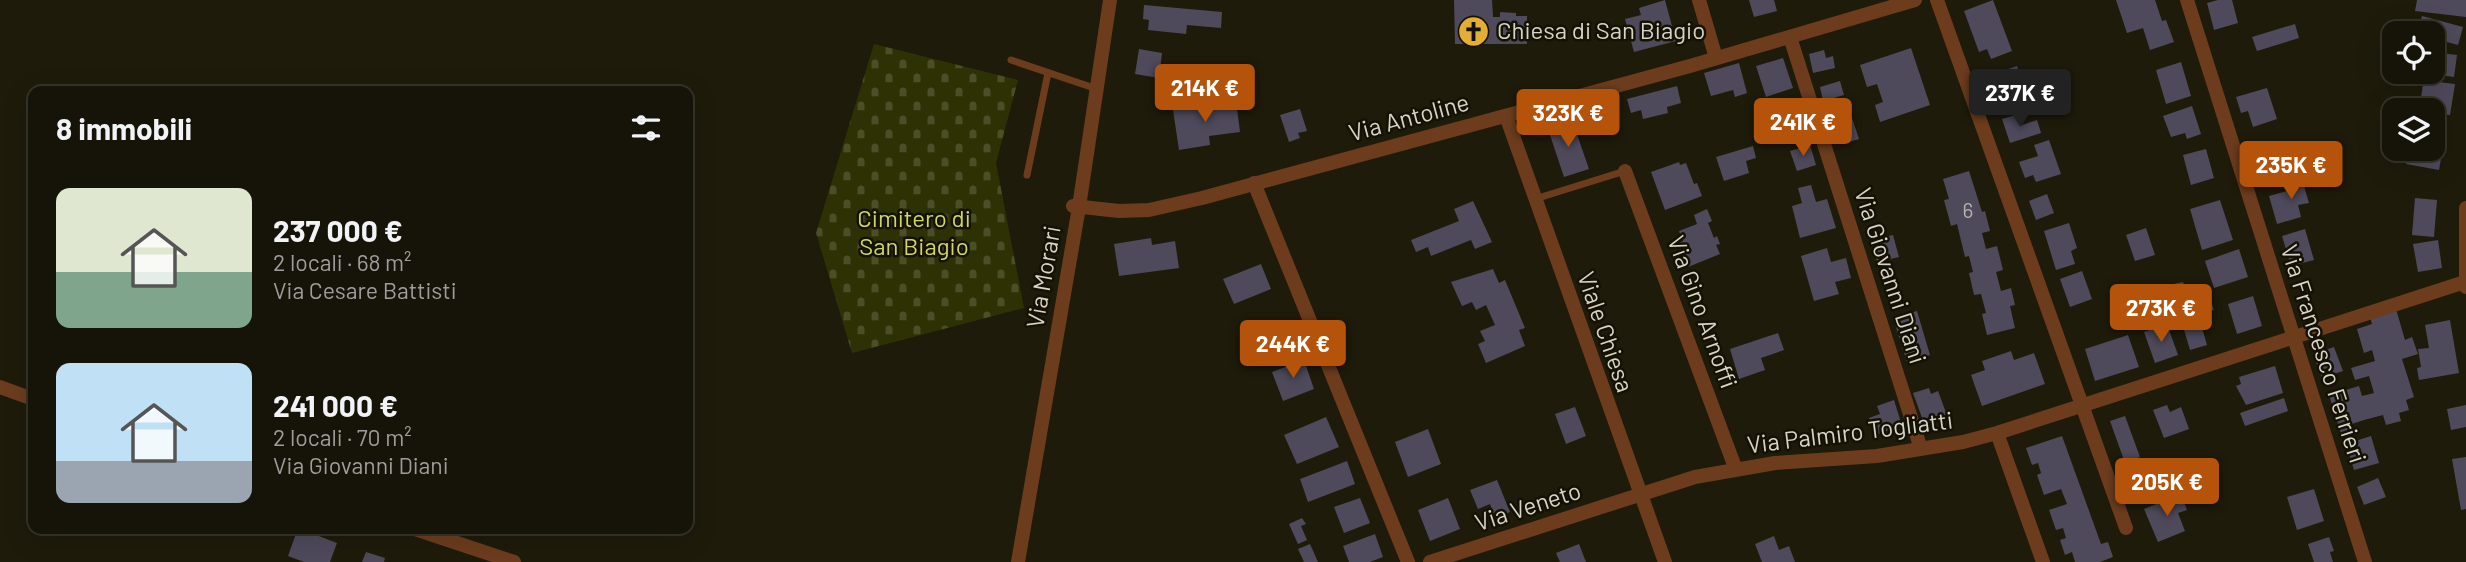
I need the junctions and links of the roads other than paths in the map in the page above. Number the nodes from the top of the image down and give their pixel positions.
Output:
1 (1110, 0) edge
2 (1699, 0) edge
3 (1915, 0) edge
4 (1937, 0) edge
5 (2187, 0) edge
6 (1790, 37) junction
7 (1716, 58) junction
8 (1011, 60) dead end
9 (1048, 73) junction
10 (1097, 89) junction
11 (1506, 116) junction
12 (1625, 171) joint
13 (1027, 175) dead end
14 (1254, 183) junction
15 (1535, 199) junction
16 (1076, 206) junction
17 (2466, 208) edge
18 (2465, 284) edge
19 (2293, 338) junction
20 (0, 387) edge
21 (28, 397) edge
22 (2084, 406) junction
23 (1997, 433) junction
24 (1921, 449) junction
25 (1736, 470) junction
26 (1639, 495) junction
27 (2126, 528) dead end
28 (430, 534) edge
29 (514, 562) edge
30 (1018, 562) edge
31 (1408, 562) edge
32 (1430, 562) edge
33 (1664, 562) edge
34 (2043, 562) edge
35 (2365, 562) edge

1 - 10 street, Via Morari
2 - 7 street
3 - 6 street, Via Antoline
4 - 22 street
5 - 19 street, Via Francesco Ferrieri
6 - 7 street, Via Antoline
6 - 24 street, Via Giovanni Diani
7 - 11 street, Via Antoline
8 - 9 lane
9 - 10 lane
9 - 13 lane
10 - 16 street, Via Morari
11 - 14 street, Via Antoline
11 - 15 street, Viale Chiesa
12 - 15 lane
12 - 25 street, Via Gino Arnoffi
14 - 16 street, Via Antoline
14 - 31 street
15 - 26 street, Viale Chiesa
16 - 30 street, Via Morari
17 - 18 street
18 - 19 street, Via Palmiro Togliatti
19 - 22 street, Via Palmiro Togliatti
19 - 35 street, Via Francesco Ferrieri
20 - 21 street
22 - 23 street, Via Palmiro Togliatti
22 - 27 street
23 - 24 street, Via Palmiro Togliatti
23 - 34 street
24 - 25 street, Via Palmiro Togliatti
25 - 26 street, Via Palmiro Togliatti
26 - 32 street, Via Veneto
26 - 33 street, Viale Chiesa
28 - 29 street

